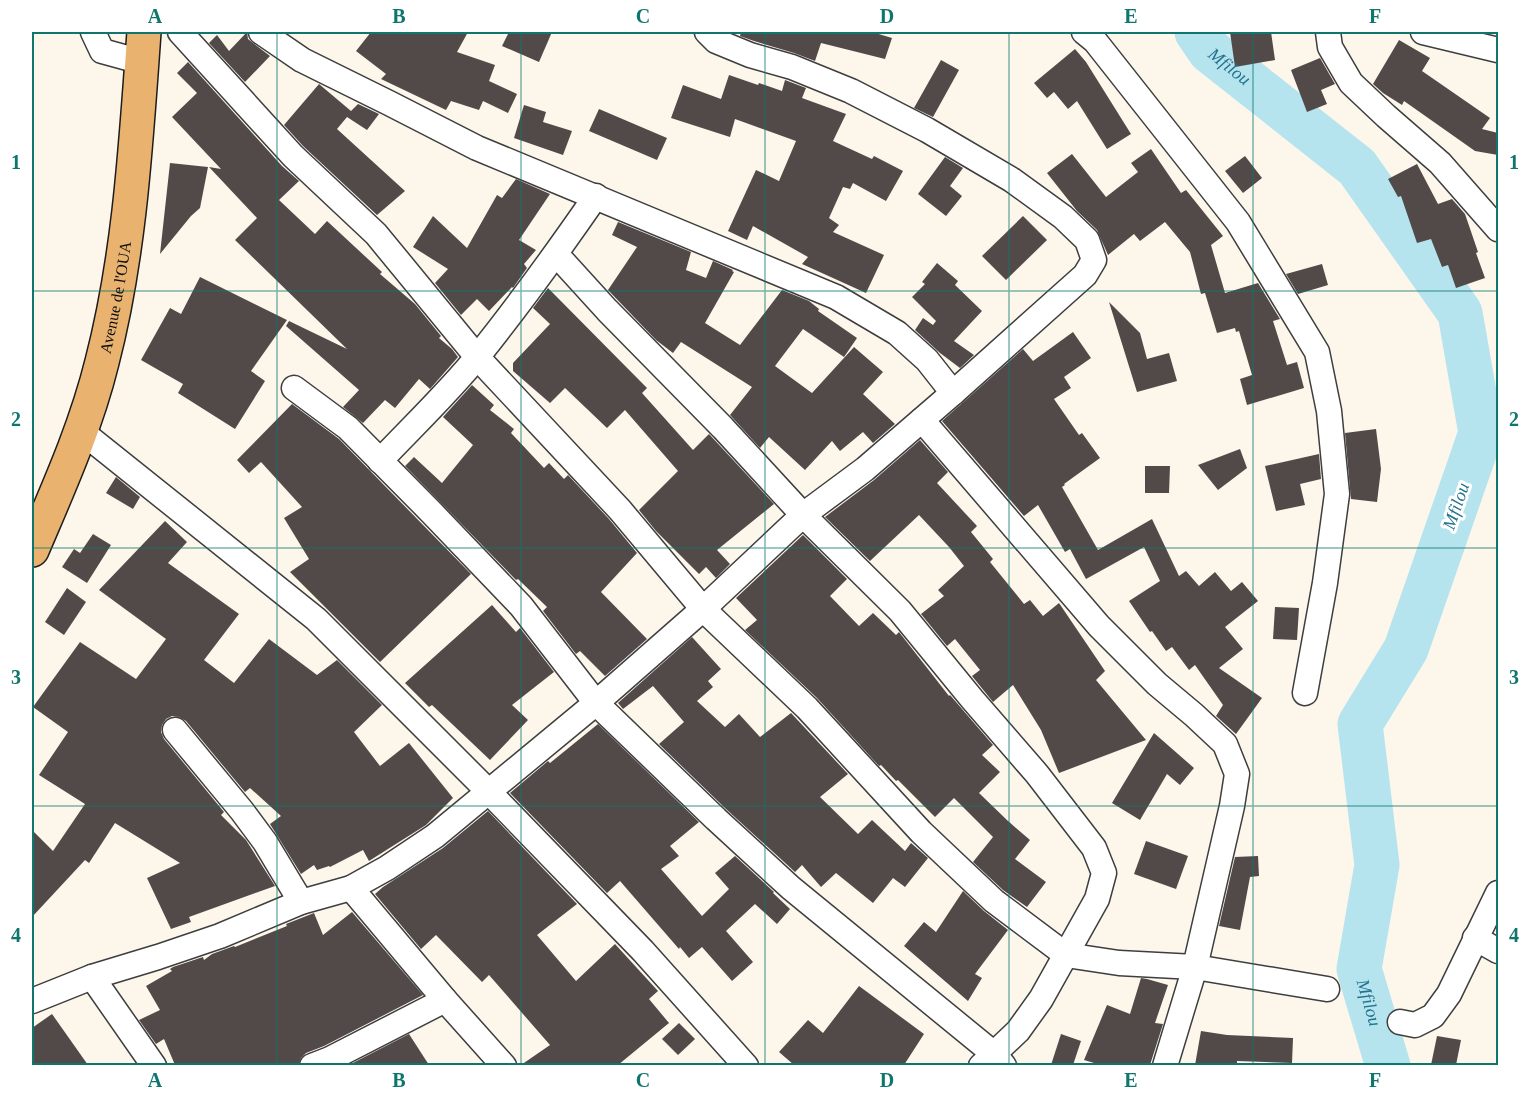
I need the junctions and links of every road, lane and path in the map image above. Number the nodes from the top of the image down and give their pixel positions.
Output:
1 (93, 32) edge
2 (180, 32) edge
3 (261, 32) edge
4 (707, 32) edge
5 (1084, 32) edge
6 (1328, 32) edge
7 (1423, 32) edge
8 (143, 47) edge
9 (1498, 50) edge
10 (596, 196) junction
11 (1498, 229) edge
12 (556, 254) junction
13 (477, 357) junction
14 (294, 388) dead end
15 (953, 393) junction
16 (922, 420) junction
17 (81, 431) junction
18 (380, 460) junction
19 (803, 515) junction
20 (32, 550) edge
21 (703, 609) junction
22 (1305, 693) dead end
23 (596, 703) junction
24 (175, 730) dead end
25 (488, 791) junction
26 (351, 888) junction
27 (1498, 893) edge
28 (301, 902) junction
29 (1475, 938) junction
30 (1498, 951) edge
31 (1066, 955) junction
32 (1195, 967) junction
33 (93, 977) junction
34 (1327, 989) dead end
35 (445, 1000) junction
36 (32, 1001) edge
37 (1400, 1022) dead end
38 (993, 1062) edge
39 (154, 1065) edge
40 (312, 1065) edge
41 (504, 1065) edge
42 (746, 1065) edge
43 (1166, 1065) edge

1 - 8 street
2 - 13 street
3 - 10 street
4 - 15 street
5 - 22 street
6 - 11 street
7 - 9 street
8 - 17 main road, Avenue de l'OUA
10 - 12 street
10 - 15 street
12 - 13 street
12 - 19 street
13 - 18 street
13 - 21 street
14 - 18 street
15 - 16 street
16 - 19 street
16 - 32 street
17 - 20 main road, Avenue de l'OUA
17 - 25 street
18 - 23 street
19 - 21 street
19 - 31 street
21 - 23 street
21 - 31 street
23 - 25 street
23 - 38 street
24 - 28 street
25 - 26 street
25 - 42 street
26 - 28 street
26 - 35 street
27 - 29 street
28 - 33 street
29 - 30 street
29 - 37 street
31 - 32 street
31 - 38 street
32 - 34 street
32 - 43 street
33 - 36 street
33 - 39 street
35 - 40 street
35 - 41 street

